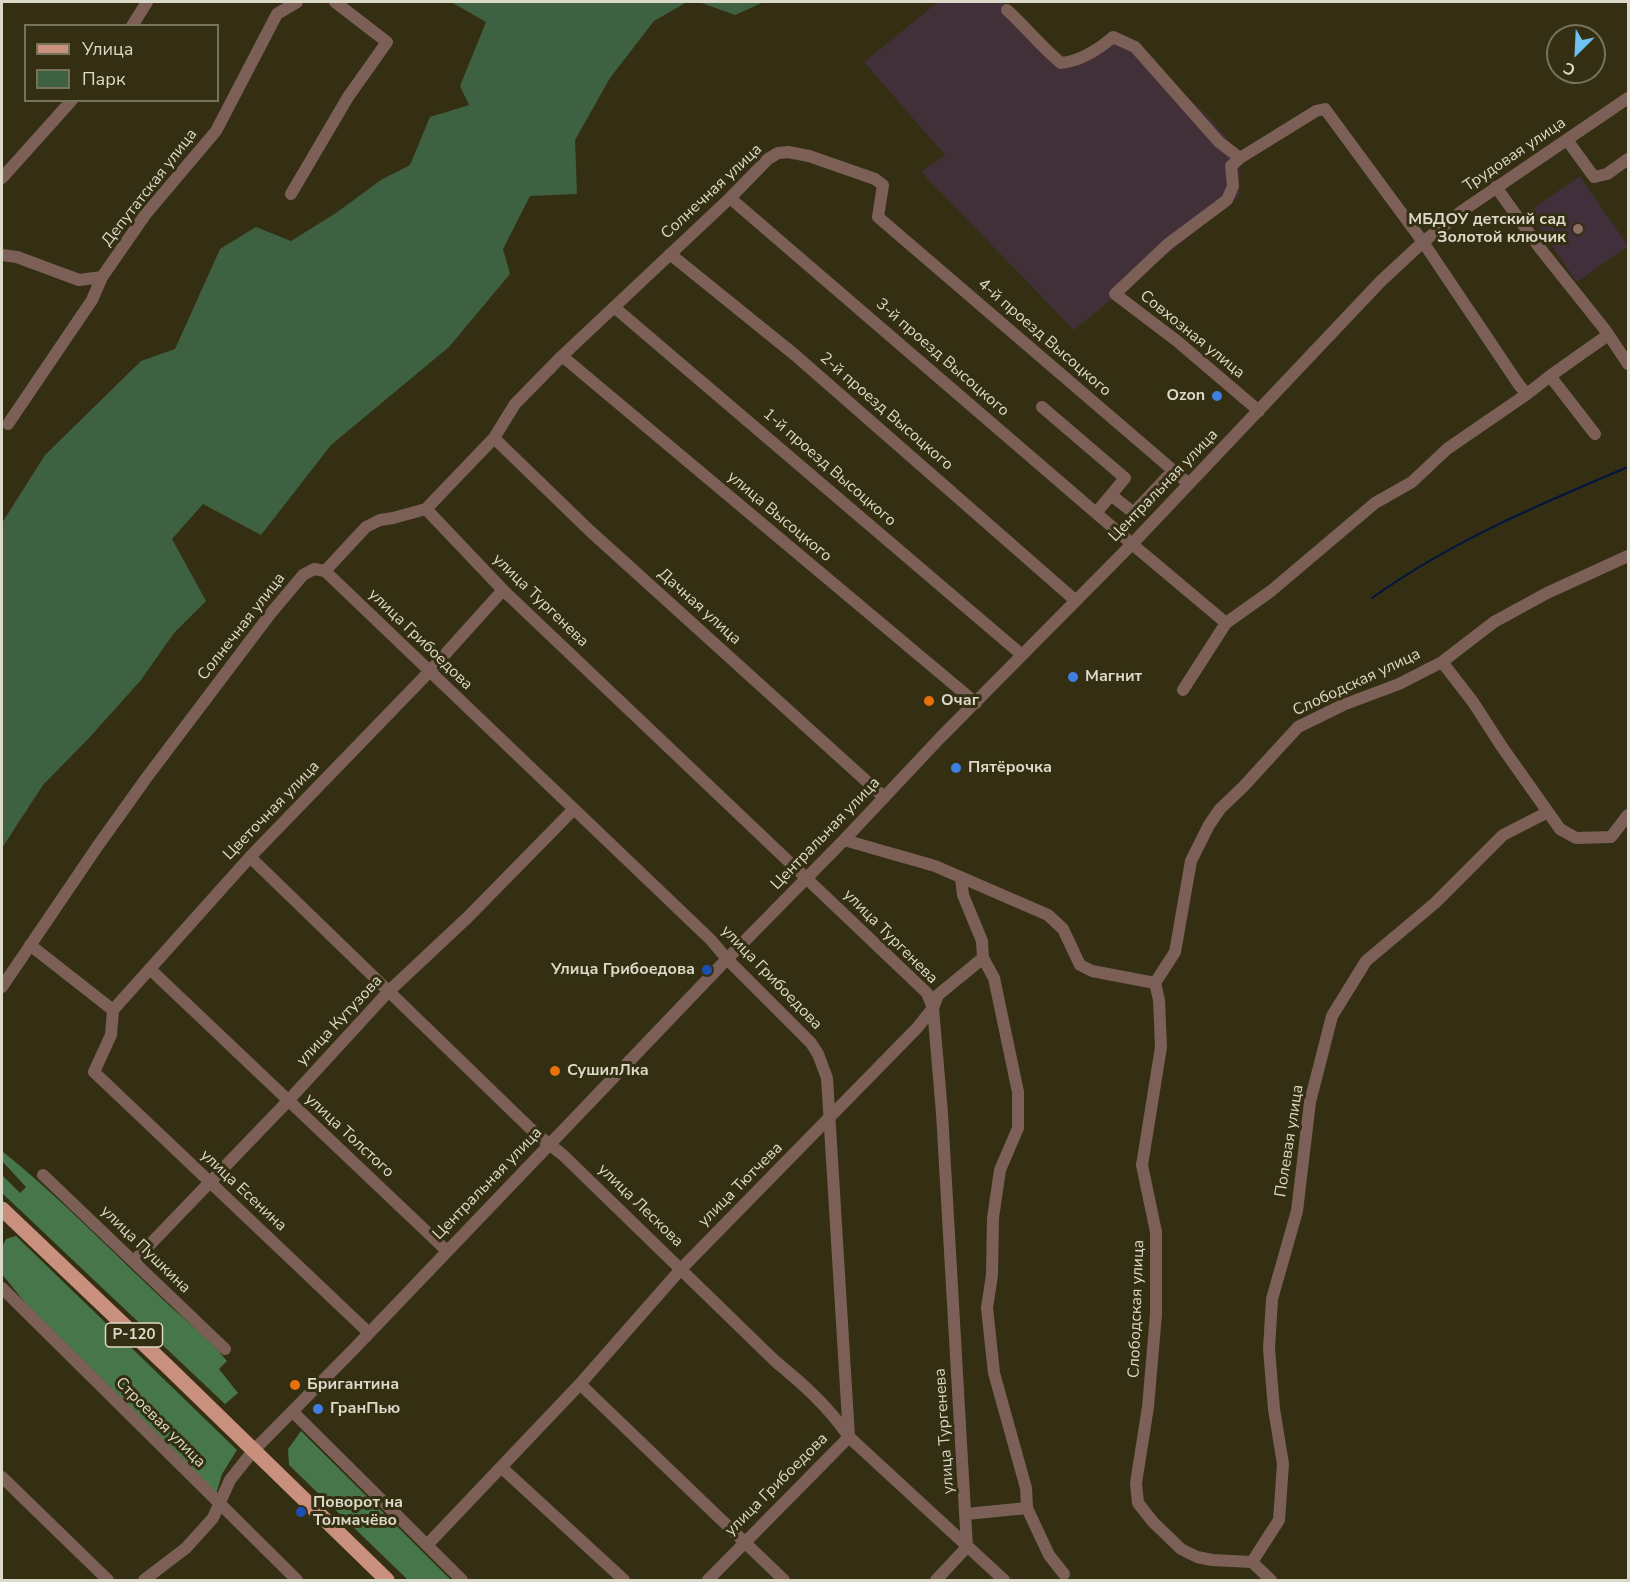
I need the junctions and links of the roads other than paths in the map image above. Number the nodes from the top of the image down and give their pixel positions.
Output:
1 (147, 2) edge
2 (297, 2) edge
3 (335, 2) edge
4 (1007, 10) dead end
5 (133, 24) edge
6 (1629, 98) edge
7 (70, 102) edge
8 (1568, 140) junction
9 (1240, 158) junction
10 (1629, 159) edge
11 (2, 178) edge
12 (1496, 187) junction
13 (291, 194) dead end
14 (730, 198) junction
15 (878, 217) joint
16 (1423, 242) junction
17 (670, 254) junction
18 (2, 255) edge
19 (102, 277) junction
20 (614, 307) junction
21 (1608, 334) junction
22 (562, 356) junction
23 (1629, 364) edge
24 (1551, 376) junction
25 (1527, 394) junction
26 (1042, 407) dead end
27 (1259, 411) junction
28 (8, 424) dead end
29 (1595, 434) dead end
30 (494, 438) junction
31 (1167, 477) dead end
32 (1189, 484) junction
33 (1111, 495) junction
34 (426, 509) junction
35 (1096, 513) junction
36 (1131, 544) junction
37 (1629, 556) edge
38 (325, 571) junction
39 (503, 590) junction
40 (1076, 601) junction
41 (1226, 622) junction
42 (1022, 655) junction
43 (1442, 662) junction
44 (429, 672) junction
45 (1183, 690) dead end
46 (976, 703) junction
47 (884, 797) junction
48 (574, 809) junction
49 (1548, 813) junction
50 (1629, 815) edge
51 (844, 840) junction
52 (250, 857) junction
53 (806, 878) junction
54 (961, 878) junction
55 (30, 945) junction
56 (983, 958) junction
57 (727, 959) junction
58 (151, 970) junction
59 (1155, 983) junction
60 (2, 987) edge
61 (388, 992) junction
62 (933, 1008) junction
63 (113, 1010) junction
64 (288, 1101) junction
65 (828, 1120) junction
66 (550, 1144) junction
67 (43, 1175) dead end
68 (210, 1182) junction
69 (2, 1209) edge
70 (447, 1251) junction
71 (134, 1261) junction
72 (681, 1269) junction
73 (2, 1288) edge
74 (369, 1333) junction
75 (225, 1349) dead end
76 (580, 1384) junction
77 (293, 1412) junction
78 (849, 1437) junction
79 (253, 1451) junction
80 (501, 1467) junction
81 (2, 1477) edge
82 (219, 1505) junction
83 (1027, 1508) junction
84 (966, 1514) junction
85 (744, 1542) junction
86 (426, 1545) junction
87 (967, 1547) junction
88 (1252, 1562) junction
89 (1064, 1574) dead end
90 (108, 1581) edge
91 (144, 1581) edge
92 (297, 1581) edge
93 (387, 1581) edge
94 (462, 1581) edge
95 (624, 1581) edge
96 (708, 1581) edge
97 (784, 1581) edge
98 (936, 1581) edge
99 (1004, 1581) edge
100 (1271, 1581) edge

1 - 5 street
2 - 19 street, Депутатская улица
3 - 13 street
4 - 9 street
6 - 8 street, Трудовая улица
7 - 11 street
8 - 10 street
8 - 12 street, Трудовая улица
9 - 16 street
9 - 27 street, Совхозная улица
12 - 16 street, Трудовая улица
12 - 21 street
14 - 15 street, Солнечная улица
14 - 17 street, Солнечная улица
14 - 35 street, 3-й проезд Высоцкого
15 - 32 street, 4-й проезд Высоцкого
16 - 25 street
16 - 27 street, Центральная улица
17 - 20 street, Солнечная улица
17 - 40 street, 2-й проезд Высоцкого
18 - 19 street
19 - 28 street, Депутатская улица
20 - 22 street, Солнечная улица
20 - 42 street, 1-й проезд Высоцкого
21 - 23 street
21 - 24 street
22 - 30 street
22 - 46 street, улица Высоцкого
24 - 25 street
24 - 29 street
25 - 41 street
26 - 33 street
27 - 32 street, Центральная улица
30 - 34 street
30 - 47 street, Дачная улица
31 - 33 street
32 - 36 street, Центральная улица
33 - 35 street
34 - 38 street, Солнечная улица
34 - 39 street, улица Тургенева
35 - 36 street, 3-й проезд Высоцкого
36 - 40 street, Центральная улица
36 - 41 street, 3-й проезд Высоцкого
37 - 43 street, Слободская улица
38 - 44 street, улица Грибоедова
38 - 55 street, Солнечная улица
39 - 44 street, Цветочная улица
39 - 53 street, улица Тургенева
40 - 42 street, Центральная улица
41 - 45 street
42 - 46 street, Центральная улица
43 - 49 street, Слободская улица
43 - 59 street, Слободская улица
44 - 48 street, улица Грибоедова
44 - 52 street, Цветочная улица
46 - 47 street, Центральная улица
47 - 51 street, Центральная улица
48 - 57 street, улица Грибоедова
48 - 61 street, улица Кутузова
49 - 50 street, Слободская улица
49 - 88 street, Полевая улица
51 - 53 street, Центральная улица
51 - 54 street
52 - 58 street, Цветочная улица
52 - 61 street, улица Лескова
53 - 57 street, Центральная улица
53 - 62 street, улица Тургенева
54 - 56 street
54 - 59 street
55 - 60 street, Солнечная улица
55 - 63 street
56 - 62 street, улица Тютчева
56 - 83 street
57 - 65 street, улица Грибоедова
57 - 66 street, Центральная улица
58 - 63 street, Цветочная улица
58 - 64 street, улица Толстого
59 - 88 street, Слободская улица
61 - 64 street, улица Кутузова
61 - 66 street, улица Лескова
62 - 65 street, улица Тютчева
62 - 84 street, улица Тургенева
63 - 68 street, улица Есенина
64 - 68 street, улица Кутузова
64 - 70 street, улица Толстого
65 - 72 street, улица Тютчева
65 - 78 street, улица Грибоедова
66 - 70 street, Центральная улица
66 - 72 street, улица Лескова
67 - 71 street, улица Пушкина
68 - 71 street, улица Кутузова
68 - 74 street, улица Есенина
69 - 79 main road, Р-120
70 - 74 street, Центральная улица
71 - 75 street, улица Пушкина
72 - 76 street, улица Тютчева
72 - 78 street, улица Лескова
73 - 82 street, Строевая улица
74 - 77 street, Центральная улица
76 - 80 street, улица Тютчева
76 - 85 street
77 - 79 street, Центральная улица
77 - 86 street
78 - 85 street, улица Грибоедова
78 - 87 street, улица Лескова
79 - 82 street, Центральная улица
79 - 93 main road, Р-120
80 - 86 street, улица Тютчева
80 - 95 street
81 - 90 street
82 - 91 street, Центральная улица
82 - 92 street, Строевая улица
83 - 84 street
83 - 89 street
84 - 87 street, улица Тургенева
85 - 96 street, улица Грибоедова
85 - 97 street
86 - 94 street
87 - 98 street
87 - 99 street, улица Лескова
88 - 100 street

